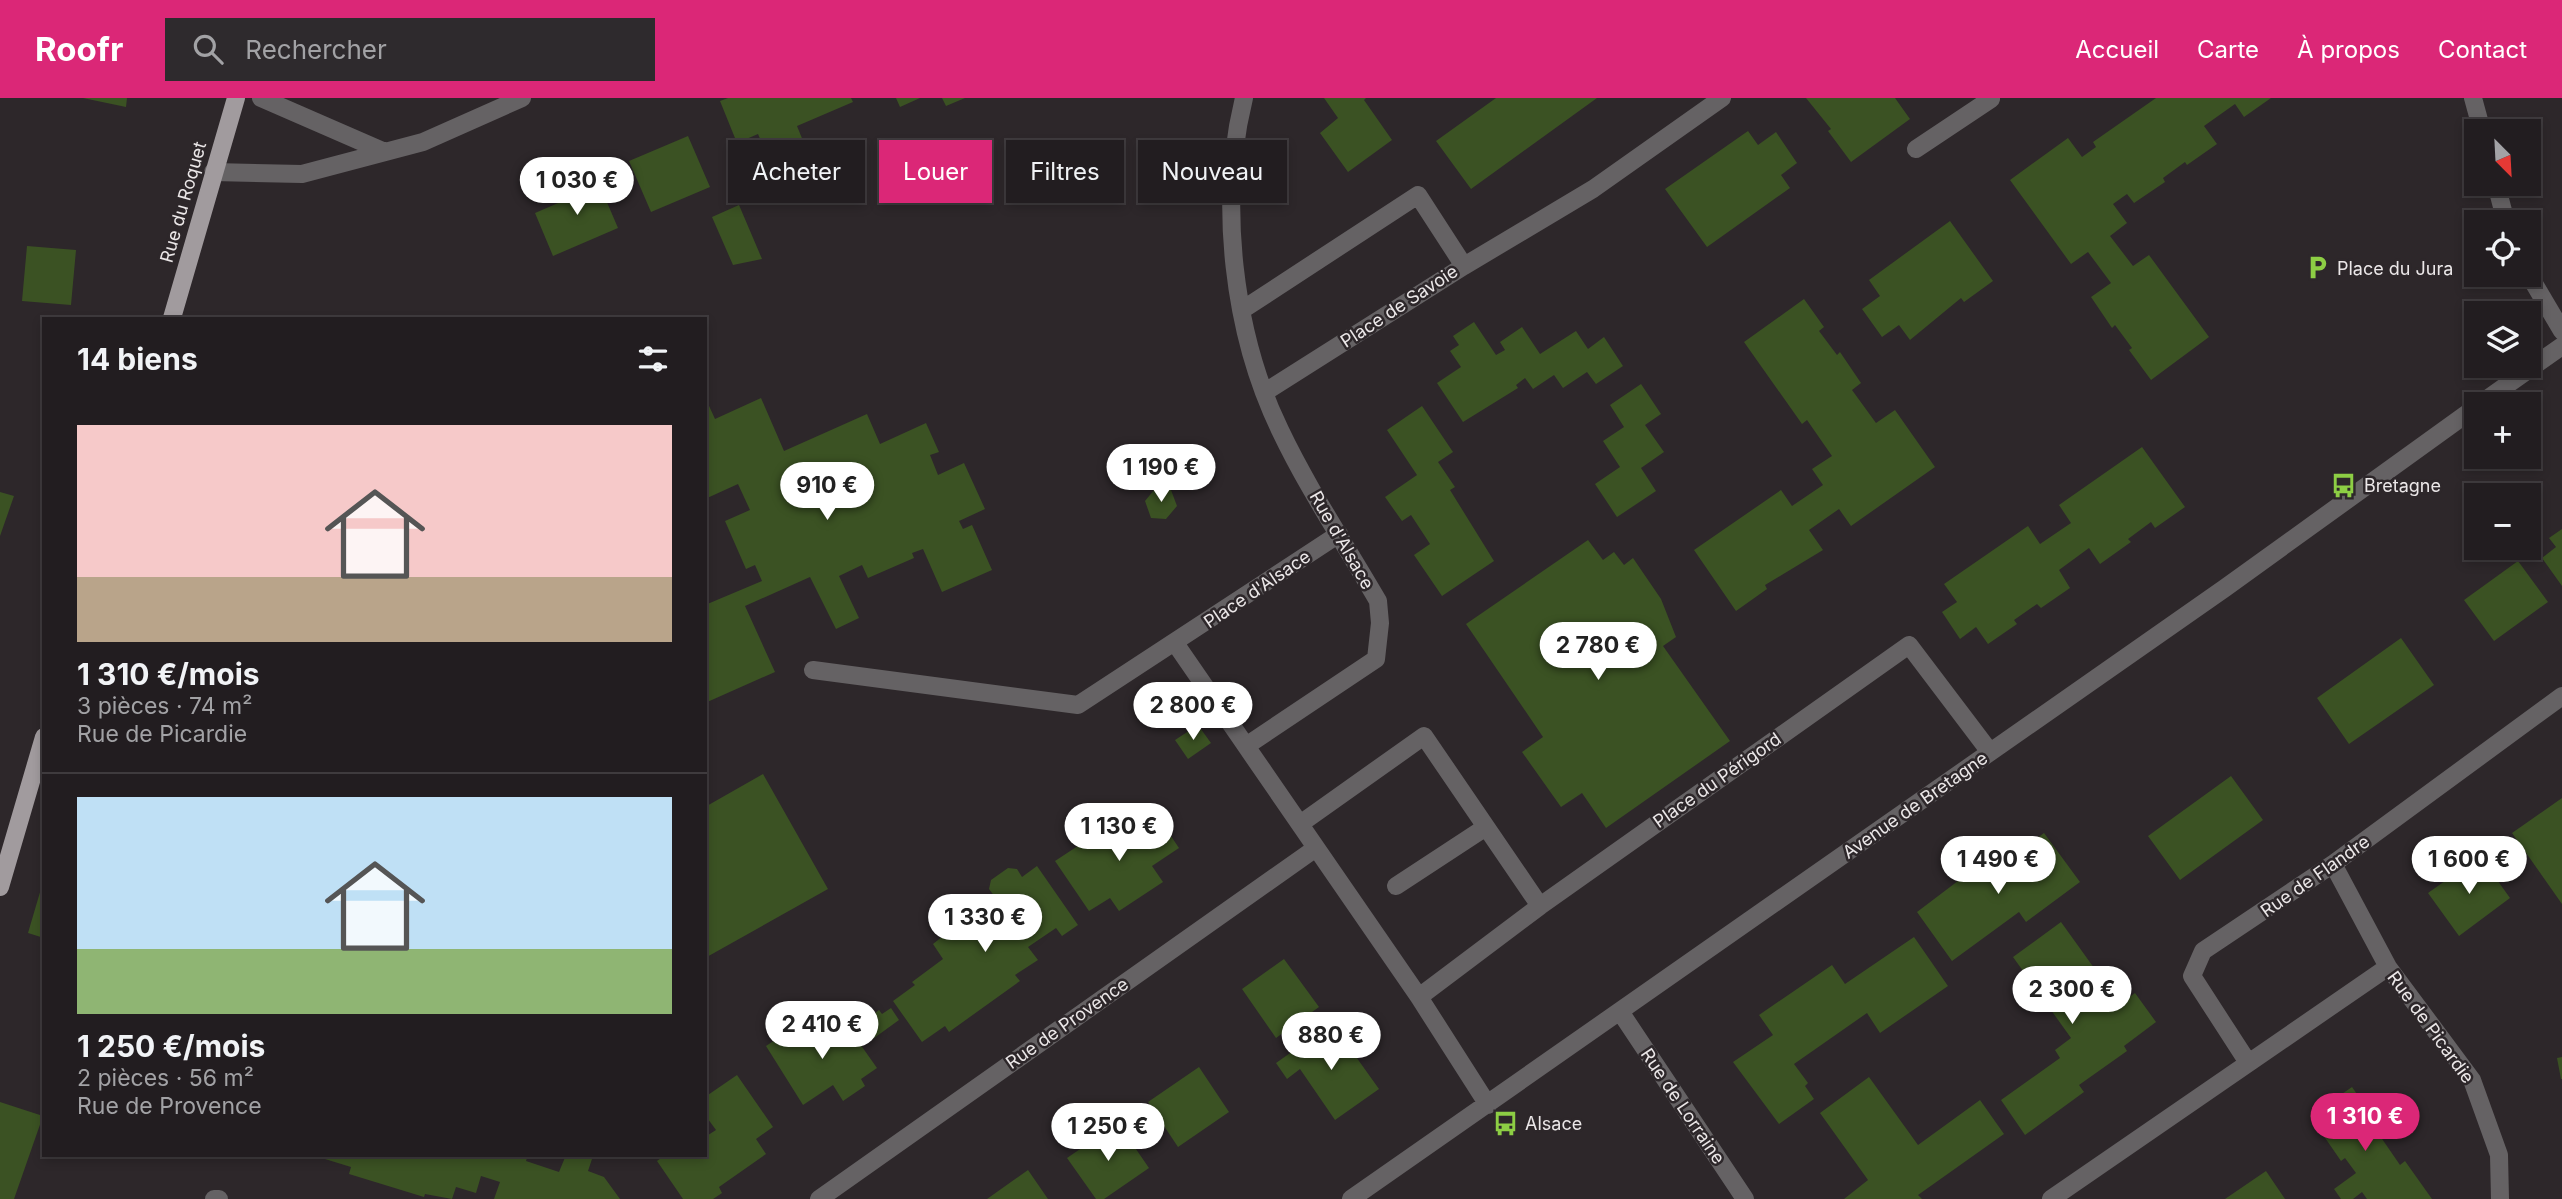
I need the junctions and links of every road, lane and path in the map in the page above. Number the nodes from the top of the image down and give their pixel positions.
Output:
1 (236, 98) edge
2 (261, 98) edge
3 (522, 98) edge
4 (1244, 98) edge
5 (1722, 98) edge
6 (1991, 98) edge
7 (2473, 98) edge
8 (2479, 119) edge
9 (1916, 149) dead end
10 (385, 152) junction
11 (213, 172) junction
12 (1464, 266) junction
13 (2536, 287) edge
14 (1241, 310) junction
15 (172, 317) edge
16 (2562, 331) edge
17 (2562, 346) edge
18 (1265, 392) junction
19 (2498, 392) edge
20 (2464, 416) edge
21 (1339, 534) junction
22 (1175, 643) junction
23 (813, 670) dead end
24 (2562, 696) edge
25 (42, 744) edge
26 (1246, 746) junction
27 (1990, 752) junction
28 (1300, 824) junction
29 (1486, 827) junction
30 (1316, 848) junction
31 (2333, 864) junction
32 (1396, 886) dead end
33 (0, 887) edge
34 (1540, 906) junction
35 (2388, 967) junction
36 (1419, 997) junction
37 (1621, 1013) junction
38 (2247, 1061) junction
39 (1488, 1105) junction
40 (819, 1199) edge
41 (1351, 1199) edge
42 (1745, 1199) edge
43 (2051, 1199) edge
44 (2500, 1199) edge

1 - 11 main road, Rue du Roquet
2 - 10 street
3 - 10 street
4 - 14 street, Rue d'Alsace
5 - 12 street
6 - 9 street
7 - 8 street
10 - 11 street
11 - 15 main road, Rue du Roquet
12 - 14 street, Place de Savoie
12 - 18 street, Place de Savoie
13 - 16 street
14 - 18 street, Rue d'Alsace
17 - 19 street, Avenue de Bretagne
18 - 21 street, Rue d'Alsace
20 - 27 street, Avenue de Bretagne
21 - 22 street, Place d'Alsace
21 - 26 street, Rue d'Alsace
22 - 23 street, Place d'Alsace
22 - 26 street
24 - 31 street, Rue de Flandre
25 - 33 main road
26 - 28 street
27 - 34 street, Place du Périgord
27 - 37 street, Avenue de Bretagne
28 - 29 street
28 - 30 street
29 - 32 street
29 - 34 street
30 - 36 street
30 - 40 street, Rue de Provence
31 - 35 street, Rue de Picardie
31 - 38 street, Rue de Flandre
34 - 36 street, Place du Périgord
35 - 38 street
35 - 44 street, Rue de Picardie
36 - 39 street
37 - 39 street, Avenue de Bretagne
37 - 42 street, Rue de Lorraine
38 - 43 street
39 - 41 street, Avenue de Bretagne

